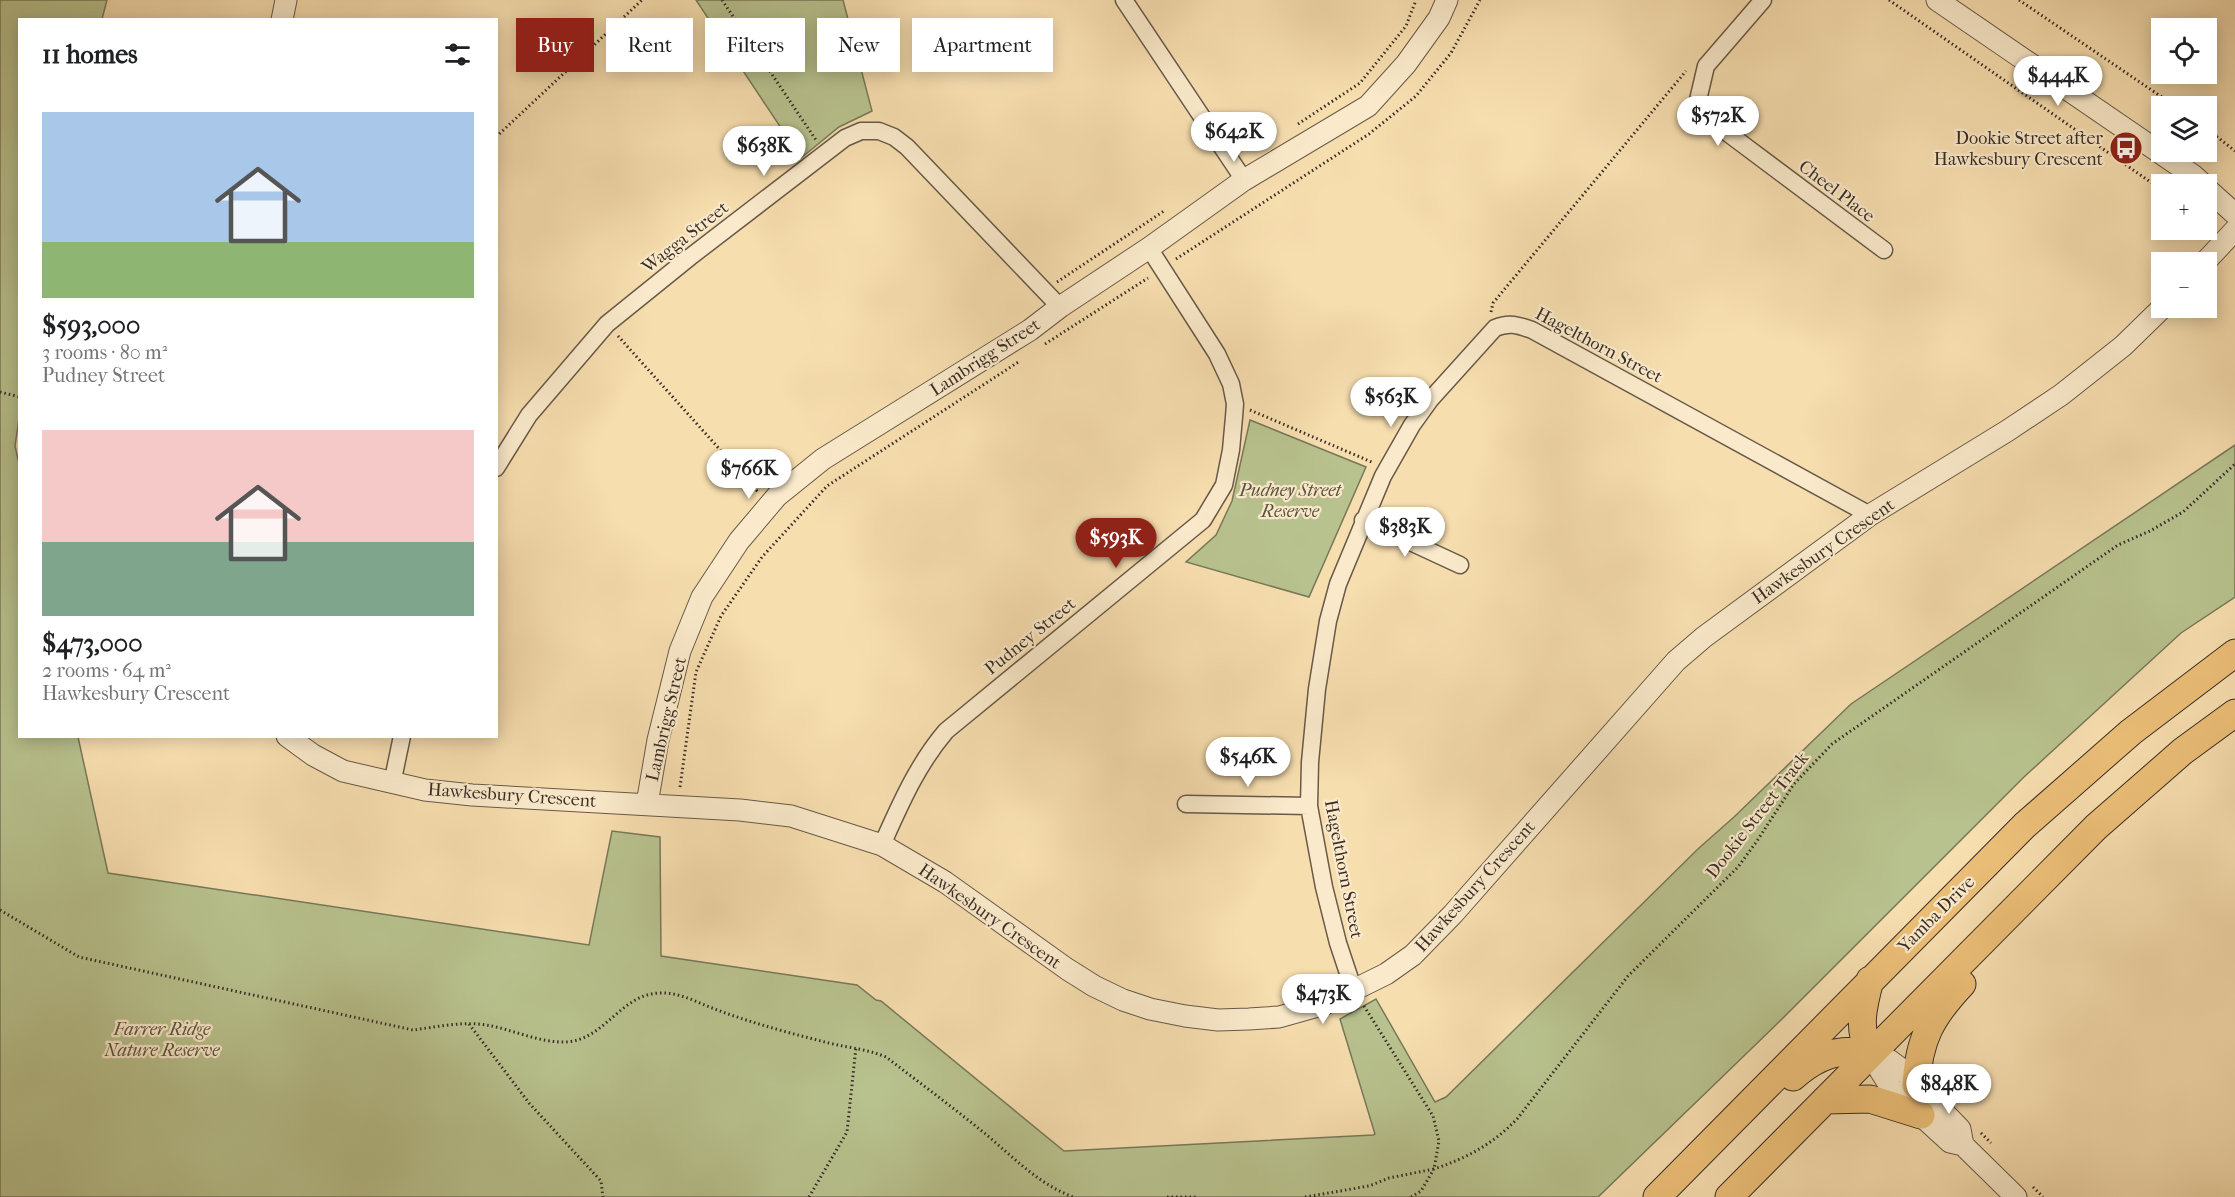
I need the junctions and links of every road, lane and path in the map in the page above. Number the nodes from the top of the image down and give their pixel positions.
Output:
1 (286, 0) edge
2 (642, 0) edge
3 (722, 0) edge
4 (1124, 0) edge
5 (1447, 0) edge
6 (1480, 0) edge
7 (1762, 0) edge
8 (1889, 0) edge
9 (1937, 0) edge
10 (2019, 0) edge
11 (282, 18) edge
12 (1692, 64) dead end
13 (2160, 96) edge
14 (498, 135) edge
15 (2217, 137) edge
16 (2235, 151) edge
17 (825, 154) junction
18 (2189, 174) edge
19 (1244, 180) junction
20 (2151, 182) edge
21 (2217, 198) edge
22 (2235, 214) edge
23 (2235, 230) edge
24 (1156, 244) junction
25 (1884, 250) dead end
26 (2214, 252) edge
27 (1162, 268) junction
28 (1060, 307) junction
29 (1490, 318) dead end
30 (2152, 318) edge
31 (607, 324) junction
32 (1042, 346) dead end
33 (1023, 359) dead end
34 (0, 392) edge
35 (18, 396) edge
36 (1234, 404) junction
37 (2235, 464) edge
38 (498, 465) edge
39 (1372, 470) dead end
40 (769, 506) junction
41 (1870, 515) junction
42 (1364, 520) junction
43 (789, 528) junction
44 (1460, 565) dead end
45 (2235, 653) edge
46 (2235, 713) edge
47 (289, 738) edge
48 (402, 738) edge
49 (392, 784) junction
50 (687, 792) dead end
51 (647, 804) junction
52 (1186, 804) dead end
53 (1309, 806) junction
54 (882, 845) junction
55 (0, 910) edge
56 (2002, 920) junction
57 (1870, 980) junction
58 (1354, 991) junction
59 (469, 1024) junction
60 (856, 1047) junction
61 (1870, 1054) junction
62 (1916, 1085) junction
63 (1825, 1100) junction
64 (1745, 1108) junction
65 (1921, 1115) junction
66 (1963, 1145) junction
67 (1434, 1169) junction
68 (603, 1197) edge
69 (809, 1197) edge
70 (1073, 1197) edge
71 (1167, 1197) edge
72 (1196, 1197) edge
73 (1305, 1197) edge
74 (1411, 1197) edge
75 (1657, 1197) edge
76 (1729, 1197) edge
77 (2016, 1197) edge

1 - 11 street
2 - 14 path
3 - 17 path
4 - 19 street
5 - 19 street, Lambrigg Street
6 - 24 path
7 - 25 street, Cheel Place
8 - 20 path
9 - 18 street
10 - 13 path
12 - 29 path
15 - 16 path
17 - 28 street, Wagga Street
17 - 31 street, Wagga Street
19 - 24 street, Lambrigg Street
21 - 22 street
23 - 26 street
24 - 27 street, Pudney Street
24 - 28 street, Lambrigg Street
27 - 32 path
27 - 36 street, Pudney Street
28 - 40 street, Lambrigg Street
30 - 41 street, Hawkesbury Crescent
31 - 38 street, Wagga Street
31 - 40 path
33 - 43 path
34 - 35 path
36 - 39 path
36 - 54 street, Pudney Street
37 - 67 path, Dookie Street Track
40 - 43 path
40 - 51 street, Lambrigg Street
41 - 42 street, Hagelthorn Street
41 - 58 street, Hawkesbury Crescent
42 - 44 street
42 - 53 street, Hagelthorn Street
43 - 50 path
45 - 57 main road, Yamba Drive
46 - 56 main road
47 - 49 street, Hawkesbury Crescent
48 - 49 street
49 - 51 street, Hawkesbury Crescent
51 - 54 street, Hawkesbury Crescent
52 - 53 street
53 - 58 street, Hagelthorn Street
54 - 58 street, Hawkesbury Crescent
55 - 59 path
56 - 61 main road
56 - 62 main road
57 - 61 main road
57 - 64 main road, Yamba Drive
58 - 67 path
59 - 60 path
59 - 68 path
60 - 69 path
60 - 70 path
61 - 62 street
61 - 63 main road
61 - 64 main road
61 - 65 street
62 - 66 street
63 - 65 main road
63 - 76 main road
64 - 75 main road, Yamba Drive
65 - 66 street
66 - 77 street
67 - 73 path, Dookie Street Track
67 - 74 path
71 - 72 path

